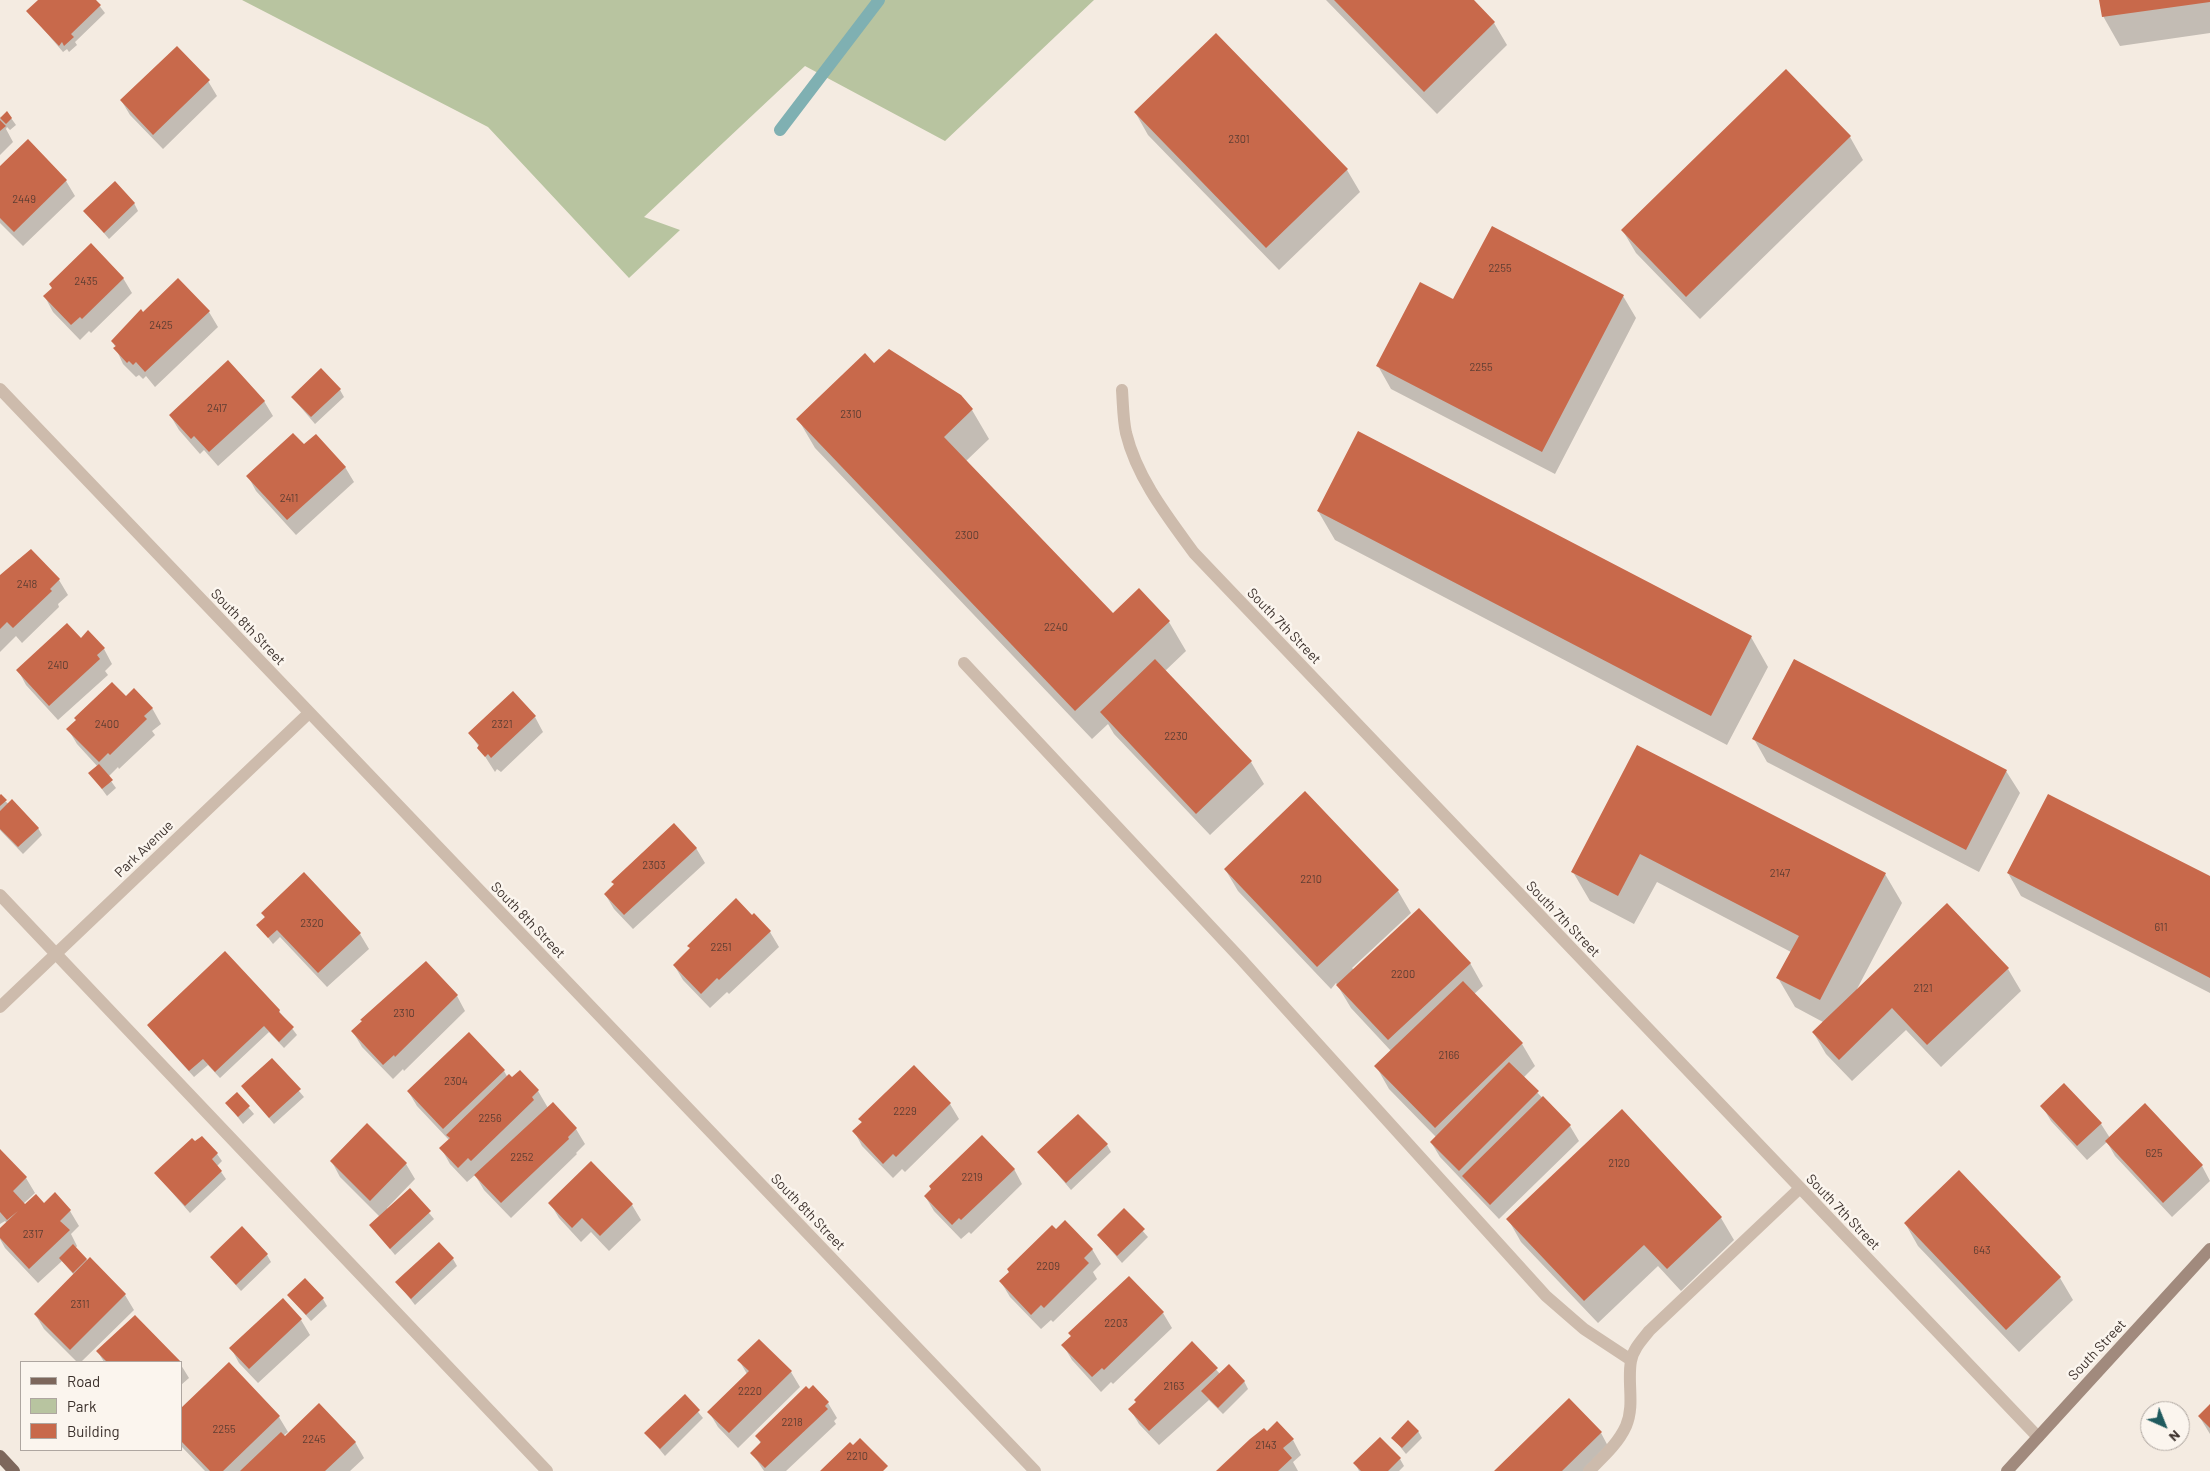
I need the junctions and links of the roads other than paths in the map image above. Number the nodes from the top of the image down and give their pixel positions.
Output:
1 (0, 389) edge
2 (1122, 390) dead end
3 (964, 663) dead end
4 (309, 713) junction
5 (0, 895) edge
6 (55, 954) junction
7 (0, 1007) edge
8 (1800, 1189) junction
9 (2210, 1249) edge
10 (1631, 1360) junction
11 (2038, 1437) junction
12 (0, 1456) edge
13 (14, 1471) edge
14 (547, 1471) edge
15 (1035, 1471) edge
16 (1589, 1471) edge
17 (2007, 1471) edge

1 - 4 street, South 8th Street
2 - 8 street, South 7th Street
3 - 10 street
4 - 6 street, Park Avenue
4 - 15 street, South 8th Street
5 - 6 street
6 - 7 street, Park Avenue
6 - 14 street
8 - 10 street
8 - 11 street, South 7th Street
9 - 11 main road, South Street
10 - 16 street
11 - 17 main road, South Street
12 - 13 main road

